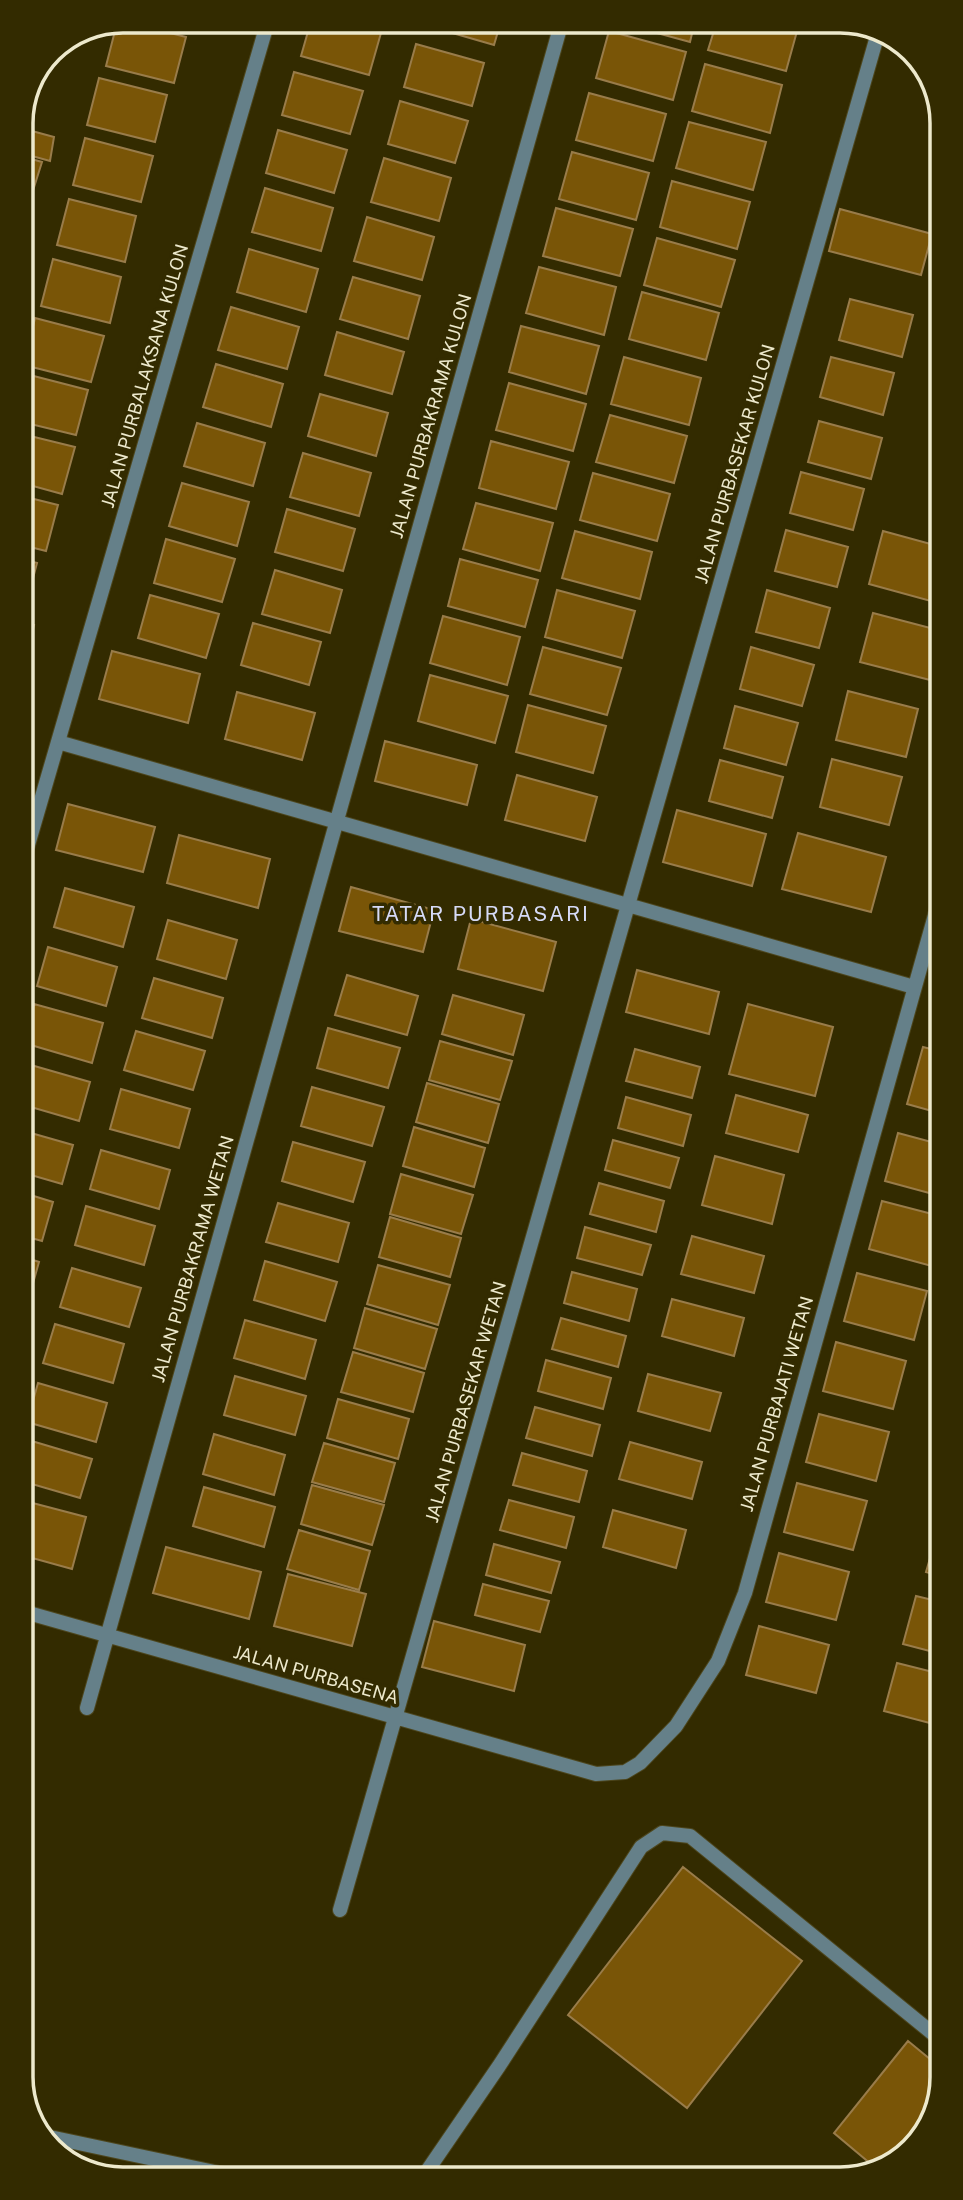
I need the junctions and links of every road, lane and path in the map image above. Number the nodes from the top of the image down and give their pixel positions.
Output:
1 (265, 33) edge
2 (559, 33) edge
3 (876, 41) edge
4 (58, 742) junction
5 (337, 821) junction
6 (33, 828) edge
7 (628, 905) junction
8 (930, 932) edge
9 (914, 987) junction
10 (33, 1614) edge
11 (107, 1636) junction
12 (87, 1708) dead end
13 (395, 1717) junction
14 (596, 1774) joint
15 (340, 1910) dead end
16 (930, 2030) edge
17 (58, 2139) edge
18 (191, 2167) edge
19 (430, 2167) edge

1 - 4 street, JALAN PURBALAKSANA KULON
2 - 5 street, JALAN PURBAKRAMA KULON
3 - 7 street, JALAN PURBASEKAR KULON
4 - 5 street
4 - 6 street, JALAN PURBALAKSANA KULON
5 - 7 street
5 - 11 street, JALAN PURBAKRAMA WETAN
7 - 9 street
7 - 13 street, JALAN PURBASEKAR WETAN
8 - 9 street, JALAN PURBAJATI WETAN
9 - 14 street, JALAN PURBAJATI WETAN
10 - 11 street, JALAN PURBASENA
11 - 12 street, JALAN PURBAKRAMA WETAN
11 - 13 street, JALAN PURBASENA
13 - 14 street, JALAN PURBASENA
13 - 15 street, JALAN PURBASEKAR WETAN
16 - 19 street
17 - 18 street

